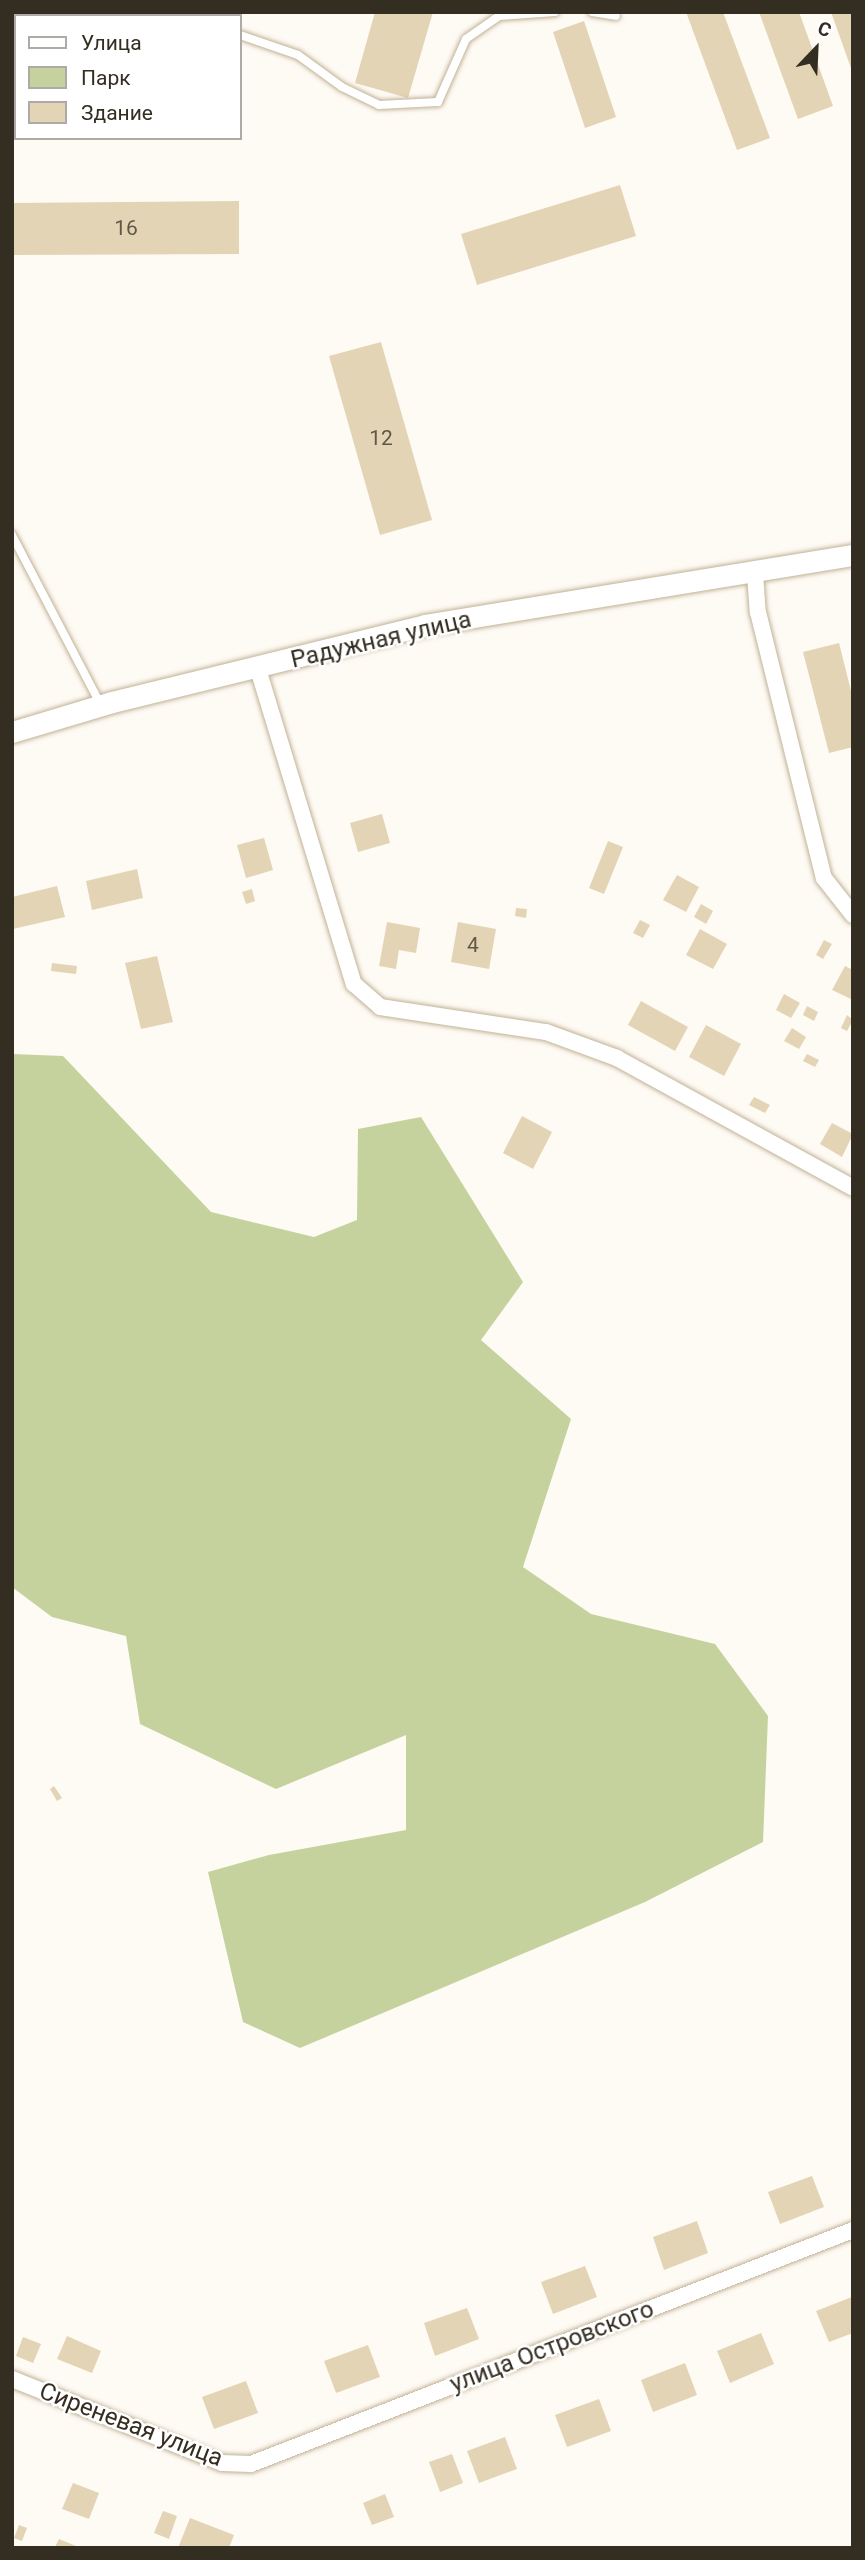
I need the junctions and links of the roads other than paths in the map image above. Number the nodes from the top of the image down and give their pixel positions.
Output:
1 (555, 12) edge
2 (592, 12) edge
3 (616, 16) dead end
4 (242, 36) edge
5 (12, 535) edge
6 (853, 555) edge
7 (755, 573) junction
8 (258, 669) junction
9 (101, 705) junction
10 (12, 732) edge
11 (853, 915) edge
12 (853, 1188) edge
13 (853, 2230) edge
14 (12, 2379) edge
15 (251, 2464) joint

1 - 4 lane
2 - 3 lane
5 - 9 lane
6 - 7 street, Радужная улица
7 - 8 street, Радужная улица
7 - 11 street
8 - 9 street, Радужная улица
8 - 12 street
9 - 10 street, Радужная улица
13 - 15 street, улица Островского
14 - 15 street, Сиреневая улица

